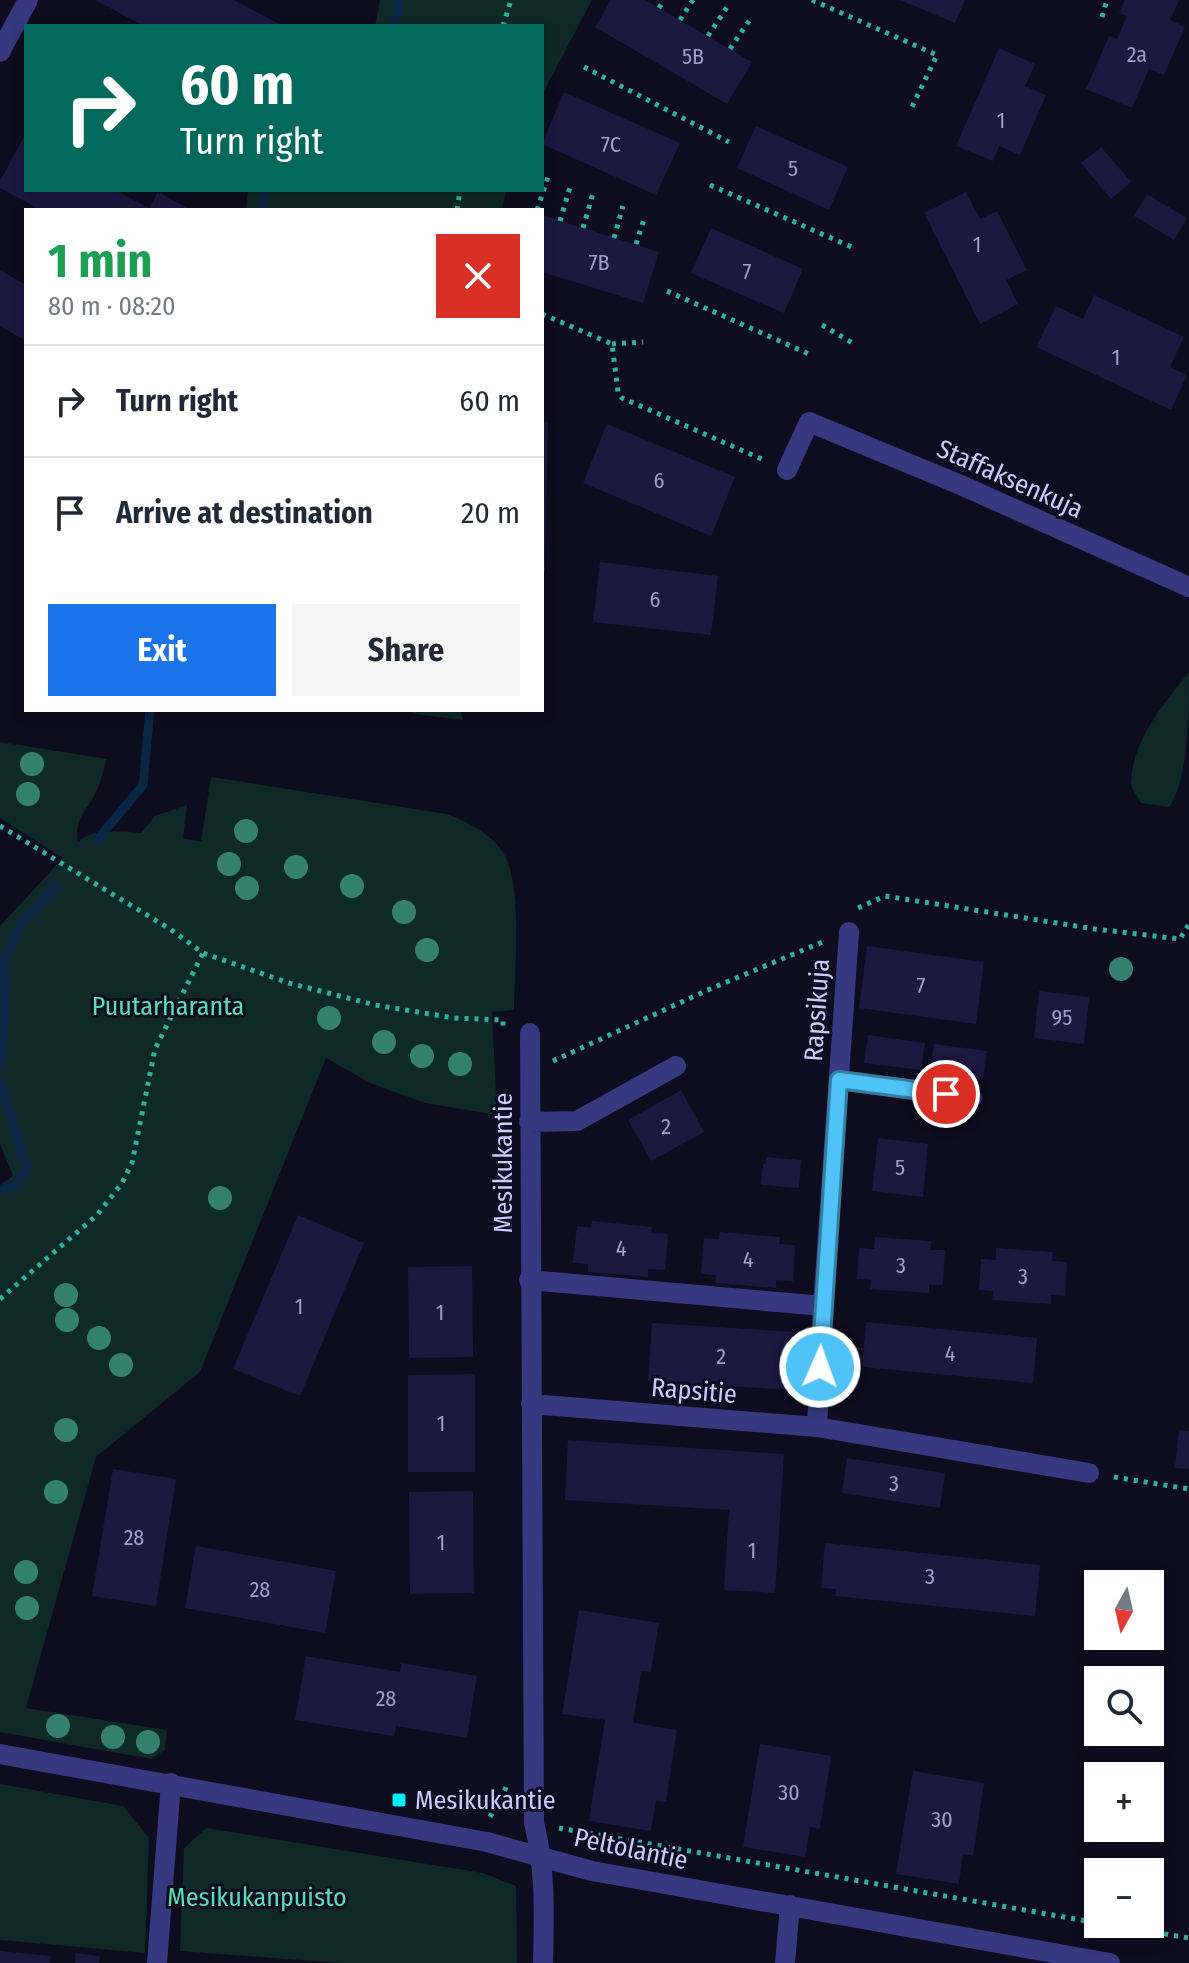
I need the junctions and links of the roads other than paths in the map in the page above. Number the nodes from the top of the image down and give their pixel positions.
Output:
1 (28, 0) edge
2 (0, 52) edge
3 (787, 470) road end
4 (1189, 587) edge
5 (849, 922) road end
6 (530, 1033) dead end
7 (676, 1066) dead end
8 (839, 1080) junction
9 (972, 1098) dead end
10 (529, 1122) junction
11 (529, 1280) junction
12 (823, 1306) junction
13 (531, 1404) junction
14 (817, 1427) junction
15 (1089, 1473) road end
16 (0, 1754) edge
17 (171, 1783) junction
18 (542, 1856) junction
19 (790, 1905) junction
20 (1057, 1958) edge
21 (157, 1963) edge
22 (543, 1963) edge
23 (785, 1963) edge
24 (1110, 1963) edge

1 - 2 street
3 - 4 street, Staffaksenkuja
5 - 8 street, Rapsikuja
6 - 10 street, Mesikukantie
7 - 10 street
8 - 9 street
8 - 12 street, Rapsikuja
10 - 11 street, Mesikukantie
11 - 12 street
11 - 13 street, Mesikukantie
12 - 14 street, Rapsikuja
13 - 14 street, Rapsitie
13 - 18 street, Mesikukantie
14 - 15 street, Rapsitie
16 - 17 street, Peltolantie
17 - 18 street, Peltolantie
17 - 21 street
18 - 19 street, Peltolantie
18 - 22 street, Mesikukantie
19 - 20 street, Peltolantie
19 - 23 street
20 - 24 street, Peltolantie

